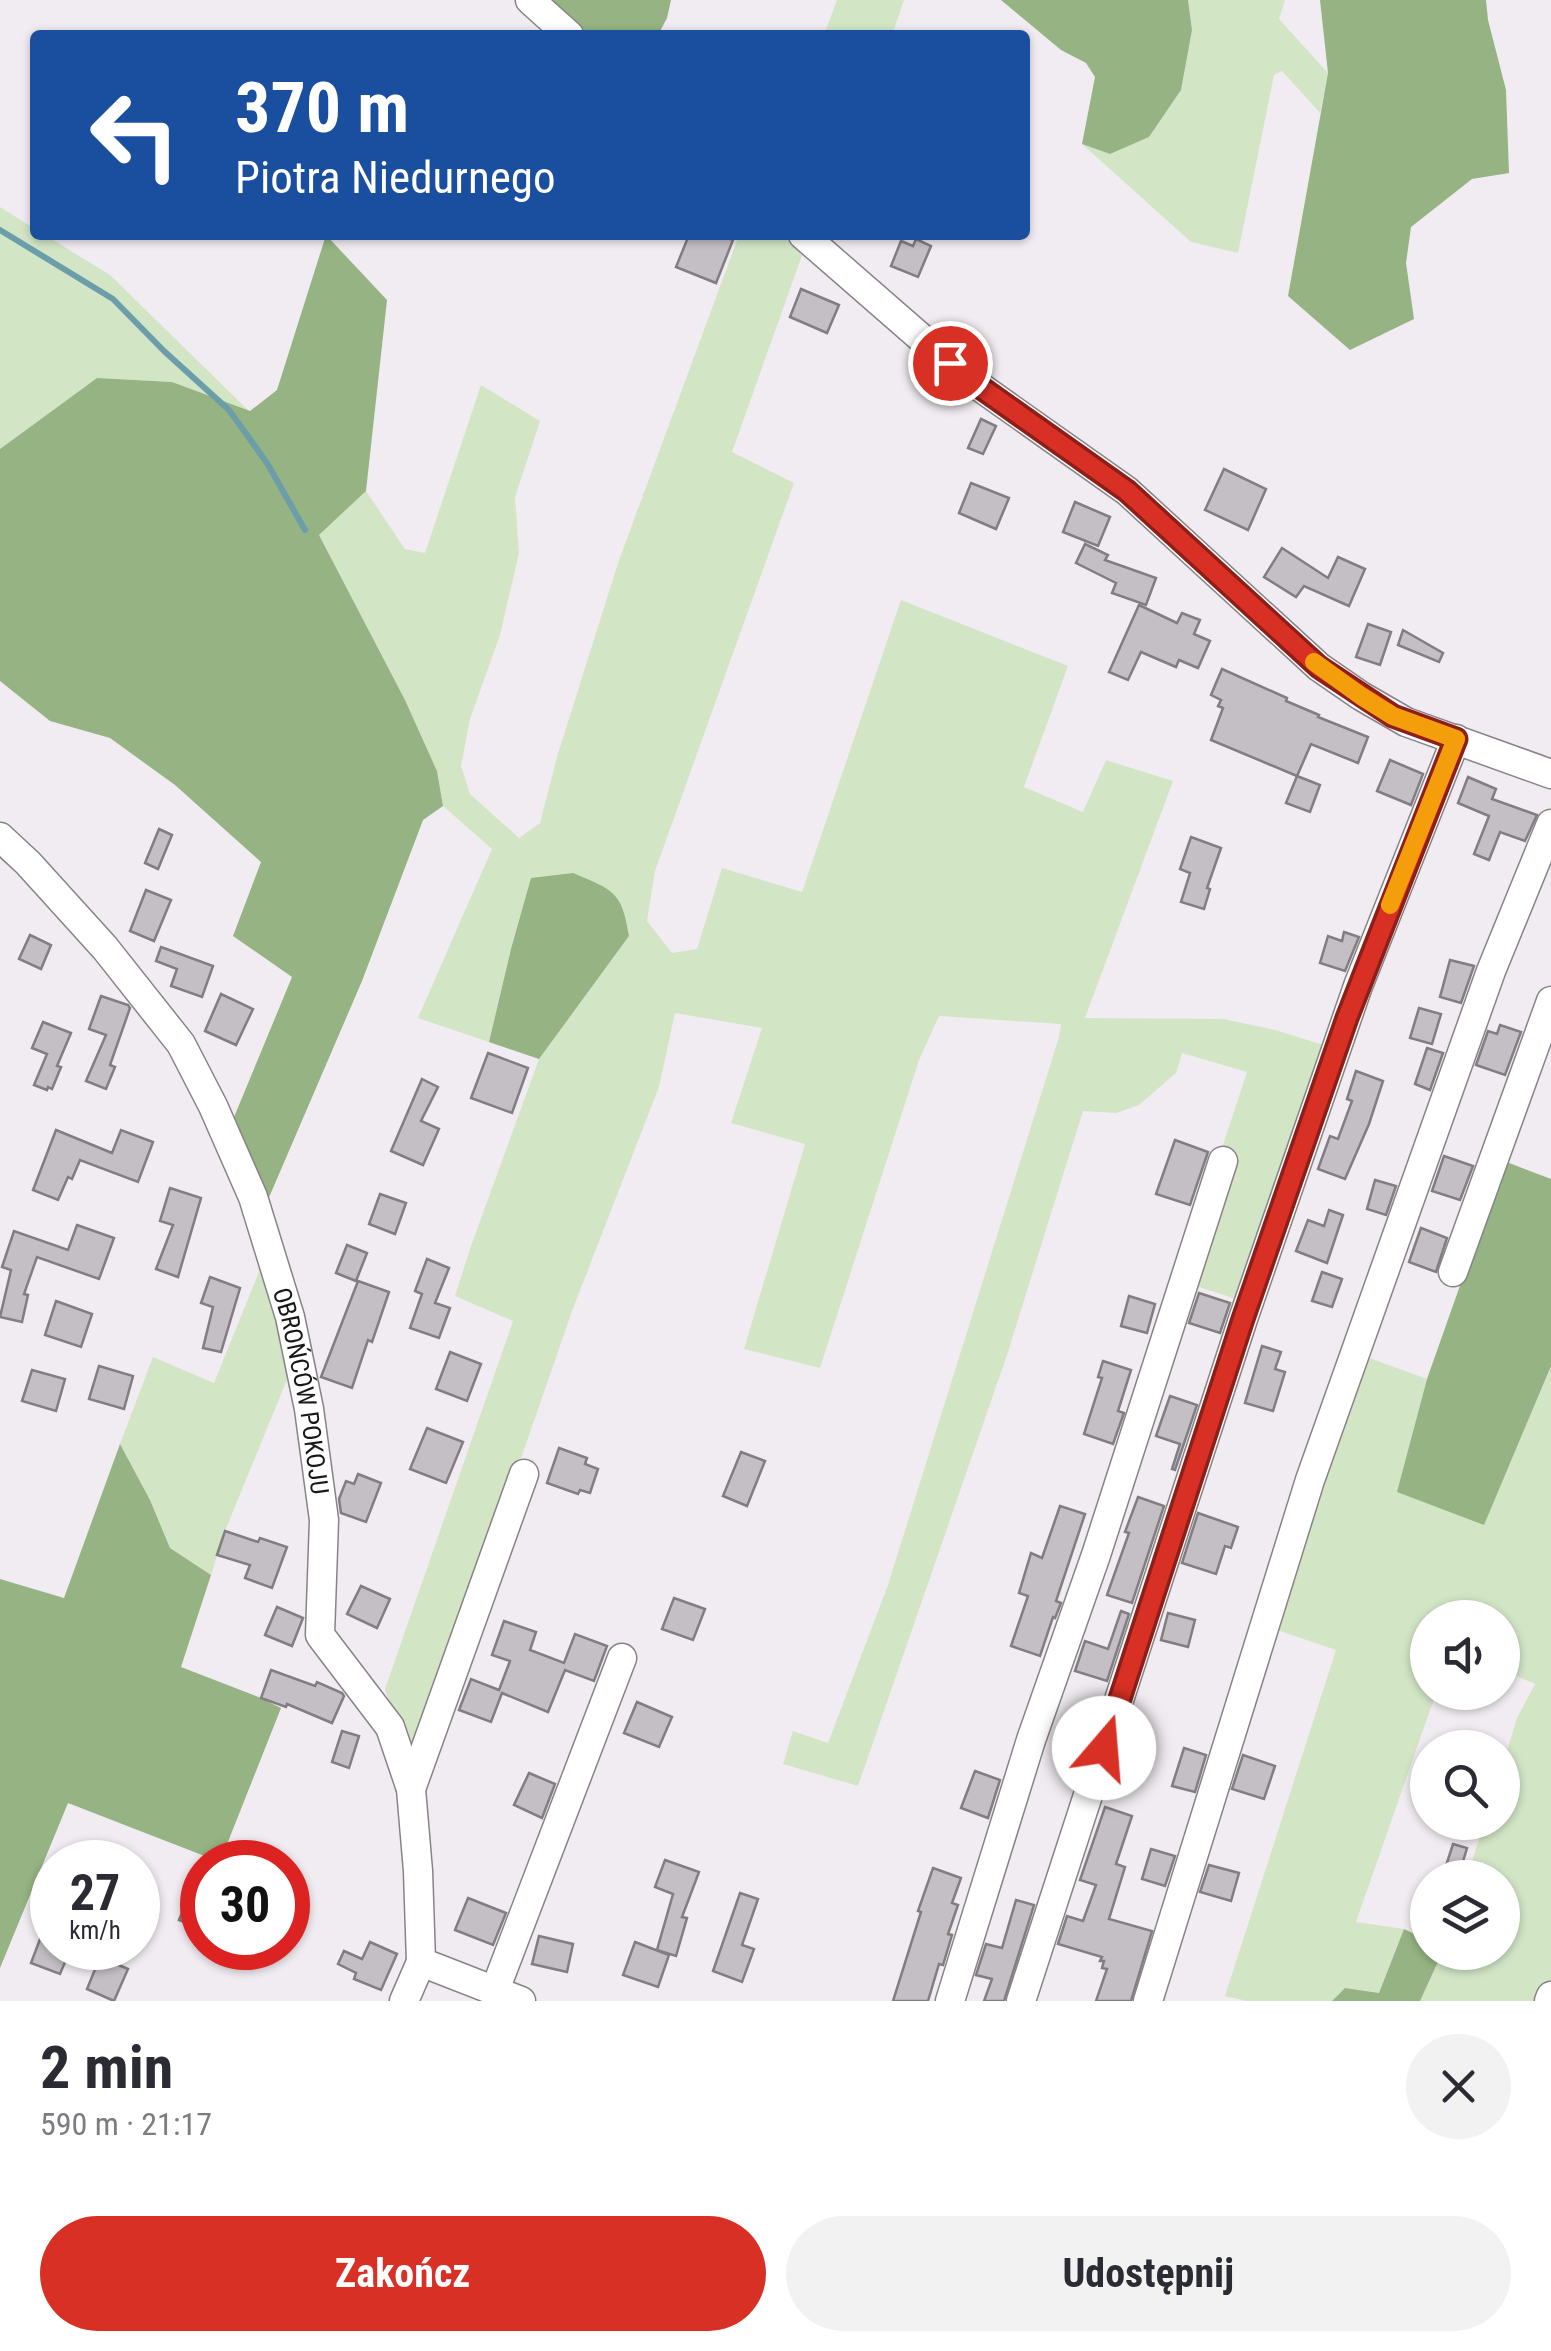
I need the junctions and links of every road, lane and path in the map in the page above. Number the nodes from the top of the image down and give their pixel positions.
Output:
1 (530, 0) edge
2 (563, 30) edge
3 (809, 240) edge
4 (1456, 739) junction
5 (1551, 774) edge
6 (1551, 824) edge
7 (0, 836) edge
8 (1551, 1001) edge
9 (1222, 1161) dead end
10 (1453, 1272) dead end
11 (524, 1474) dead end
12 (622, 1658) dead end
13 (411, 1789) junction
14 (421, 1962) junction
15 (494, 1990) junction
16 (404, 2001) edge
17 (521, 2001) edge
18 (950, 2001) edge
19 (1021, 2001) edge
20 (1148, 2001) edge

1 - 2 street
3 - 4 street
4 - 5 street
4 - 19 street
6 - 20 street
7 - 13 street, OBROŃCÓW POKOJU
8 - 10 street
9 - 18 street
11 - 13 street
12 - 15 street
13 - 14 street, OBROŃCÓW POKOJU
14 - 15 street
14 - 16 street, OBROŃCÓW POKOJU
15 - 17 street

